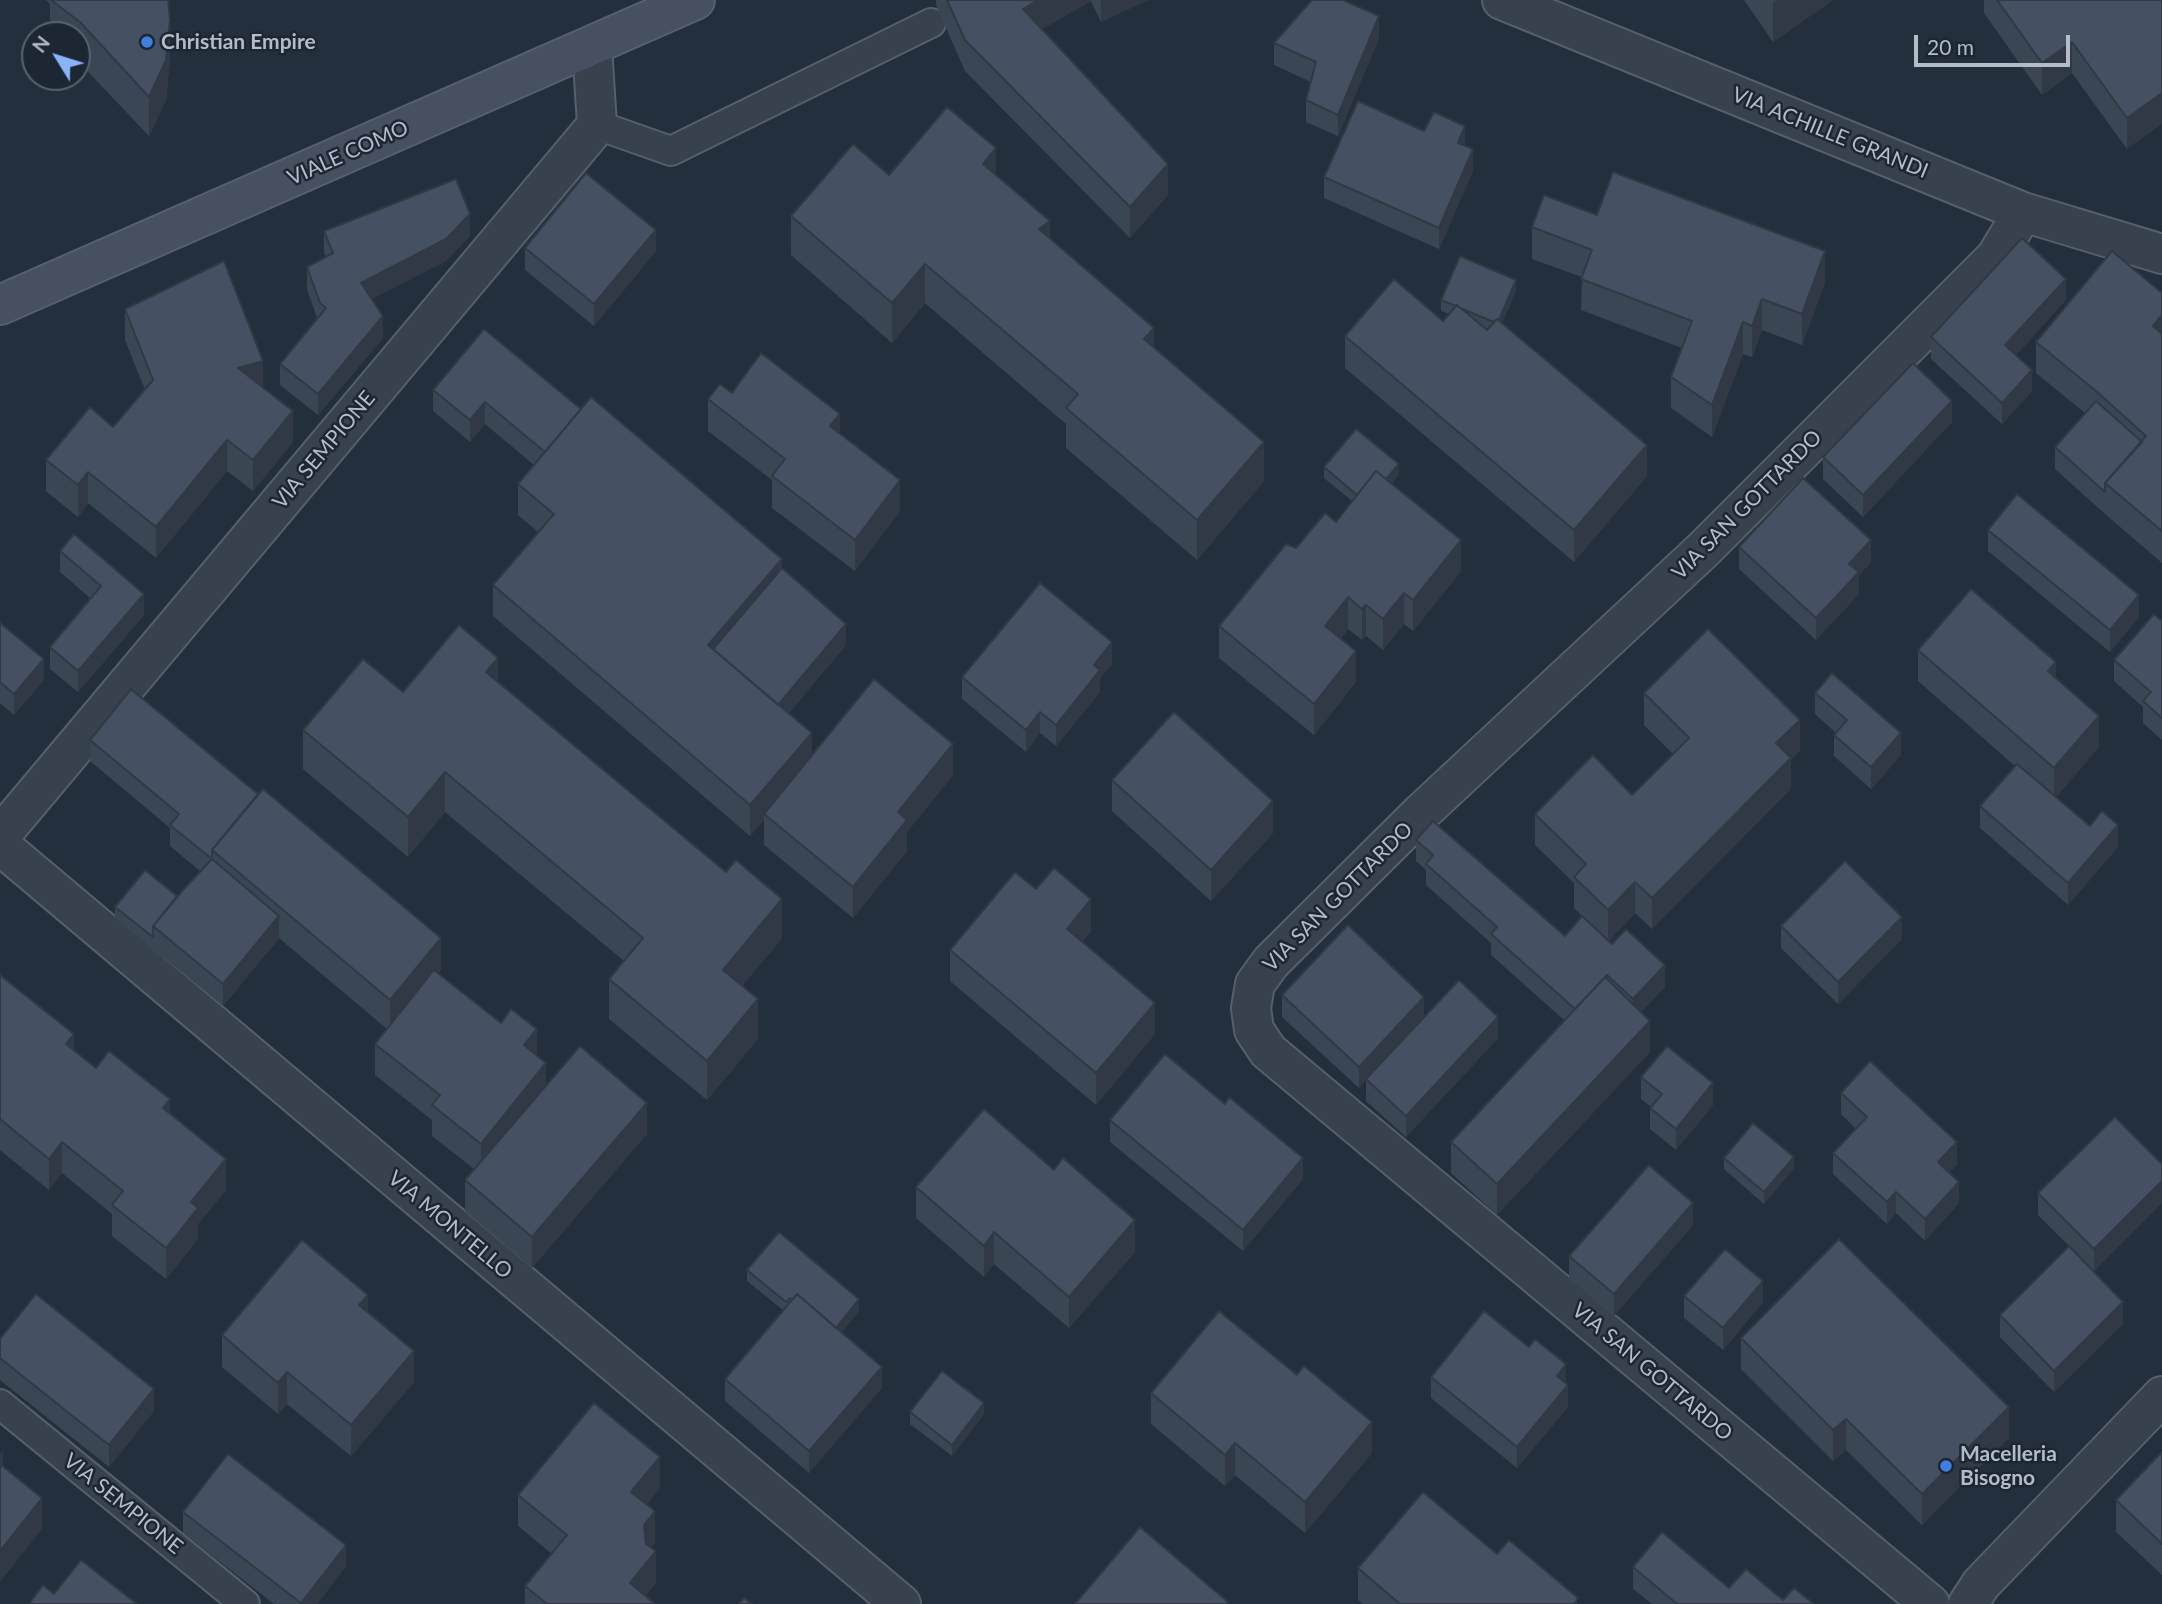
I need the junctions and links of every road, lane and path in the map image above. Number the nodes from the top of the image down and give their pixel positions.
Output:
1 (695, 0) edge
2 (1502, 0) edge
3 (931, 23) dead end
4 (592, 46) junction
5 (597, 125) junction
6 (2024, 212) junction
7 (2162, 254) edge
8 (0, 305) edge
9 (0, 836) edge
10 (0, 845) edge
11 (2162, 1396) edge
12 (0, 1404) edge
13 (245, 1604) edge
14 (901, 1604) edge
15 (1930, 1604) edge
16 (1968, 1604) edge

1 - 4 main road, VIALE COMO
2 - 6 street, VIA ACHILLE GRANDI
3 - 5 lane
4 - 5 street
4 - 8 main road, VIALE COMO
5 - 9 street, VIA SEMPIONE
6 - 7 street, VIA ACHILLE GRANDI
6 - 15 street, VIA SAN GOTTARDO
10 - 14 street, VIA MONTELLO
11 - 16 street
12 - 13 lane, VIA SEMPIONE

